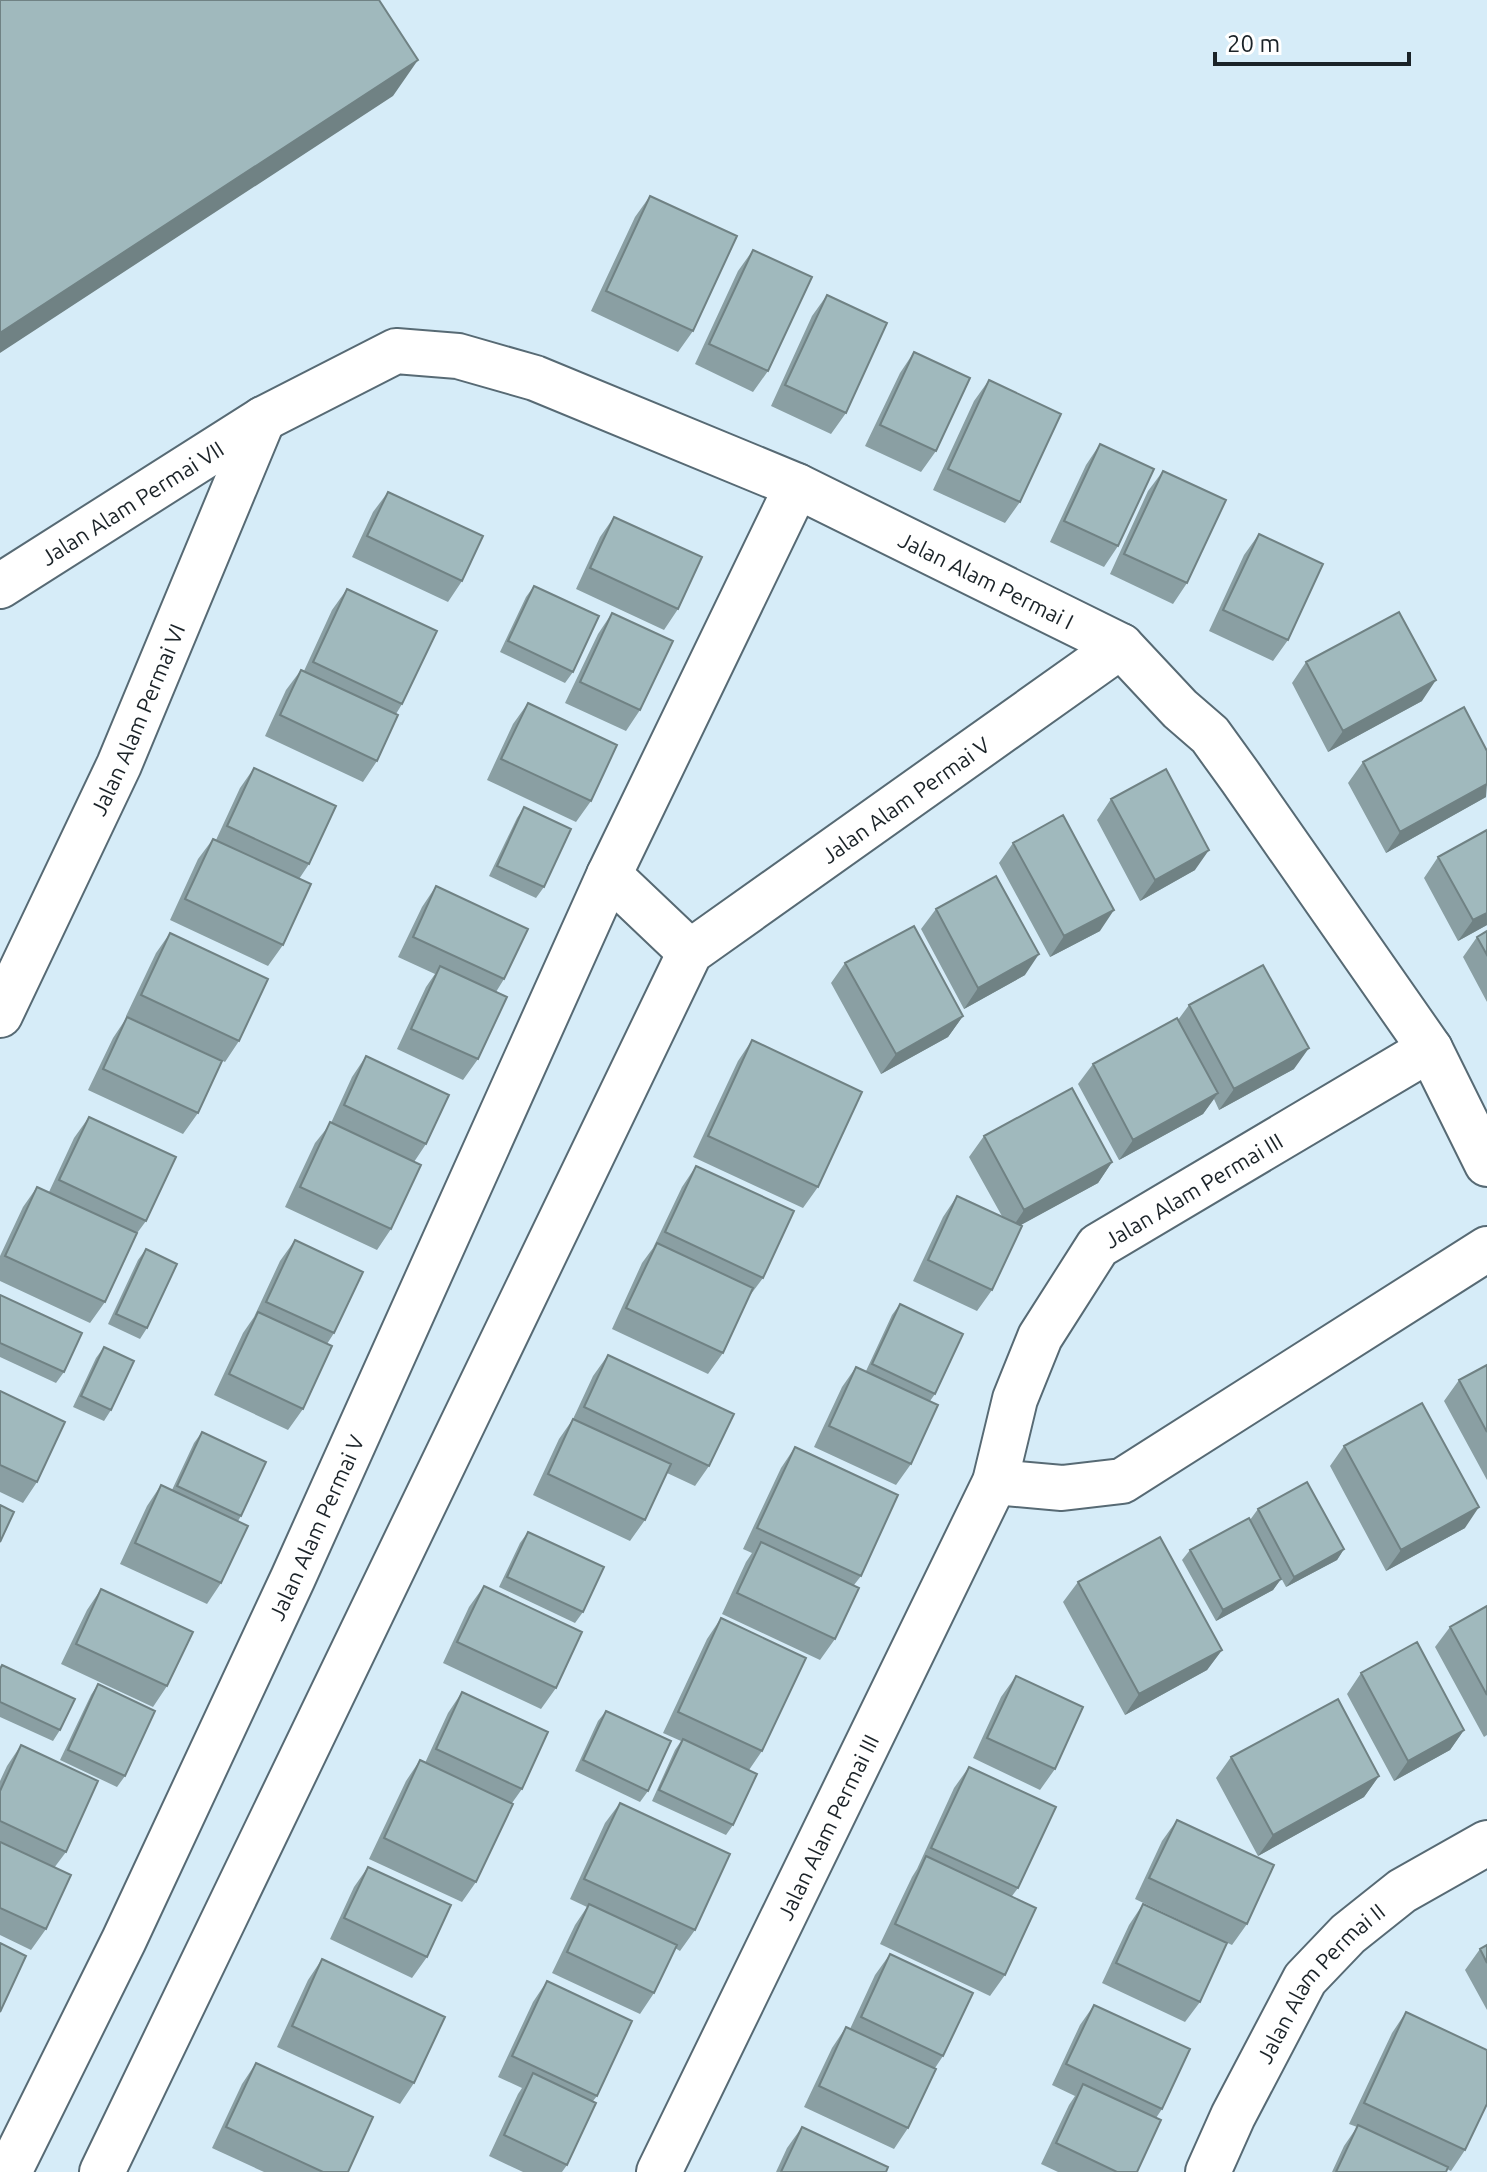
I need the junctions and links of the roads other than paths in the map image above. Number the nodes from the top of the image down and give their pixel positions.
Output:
1 (263, 419) junction
2 (797, 486) junction
3 (0, 586) edge
4 (1121, 646) junction
5 (609, 875) junction
6 (690, 952) junction
7 (0, 1015) edge
8 (1430, 1049) junction
9 (1487, 1164) edge
10 (1487, 1249) edge
11 (995, 1482) junction
12 (1487, 1843) edge
13 (9, 2172) edge
14 (102, 2172) edge
15 (659, 2172) edge
16 (1208, 2172) edge

1 - 2 street, Jalan Alam Permai I
1 - 3 street, Jalan Alam Permai VII
1 - 7 street, Jalan Alam Permai VI
2 - 4 street, Jalan Alam Permai I
2 - 5 street, Jalan Alam Permai V
4 - 6 street, Jalan Alam Permai V
4 - 8 street, Jalan Alam Permai I
5 - 6 street
5 - 13 street, Jalan Alam Permai V
6 - 14 street, Jalan Alam Permai V
8 - 9 street, Jalan Alam Permai I
8 - 11 street, Jalan Alam Permai III
10 - 11 street
11 - 15 street, Jalan Alam Permai III
12 - 16 street, Jalan Alam Permai II

